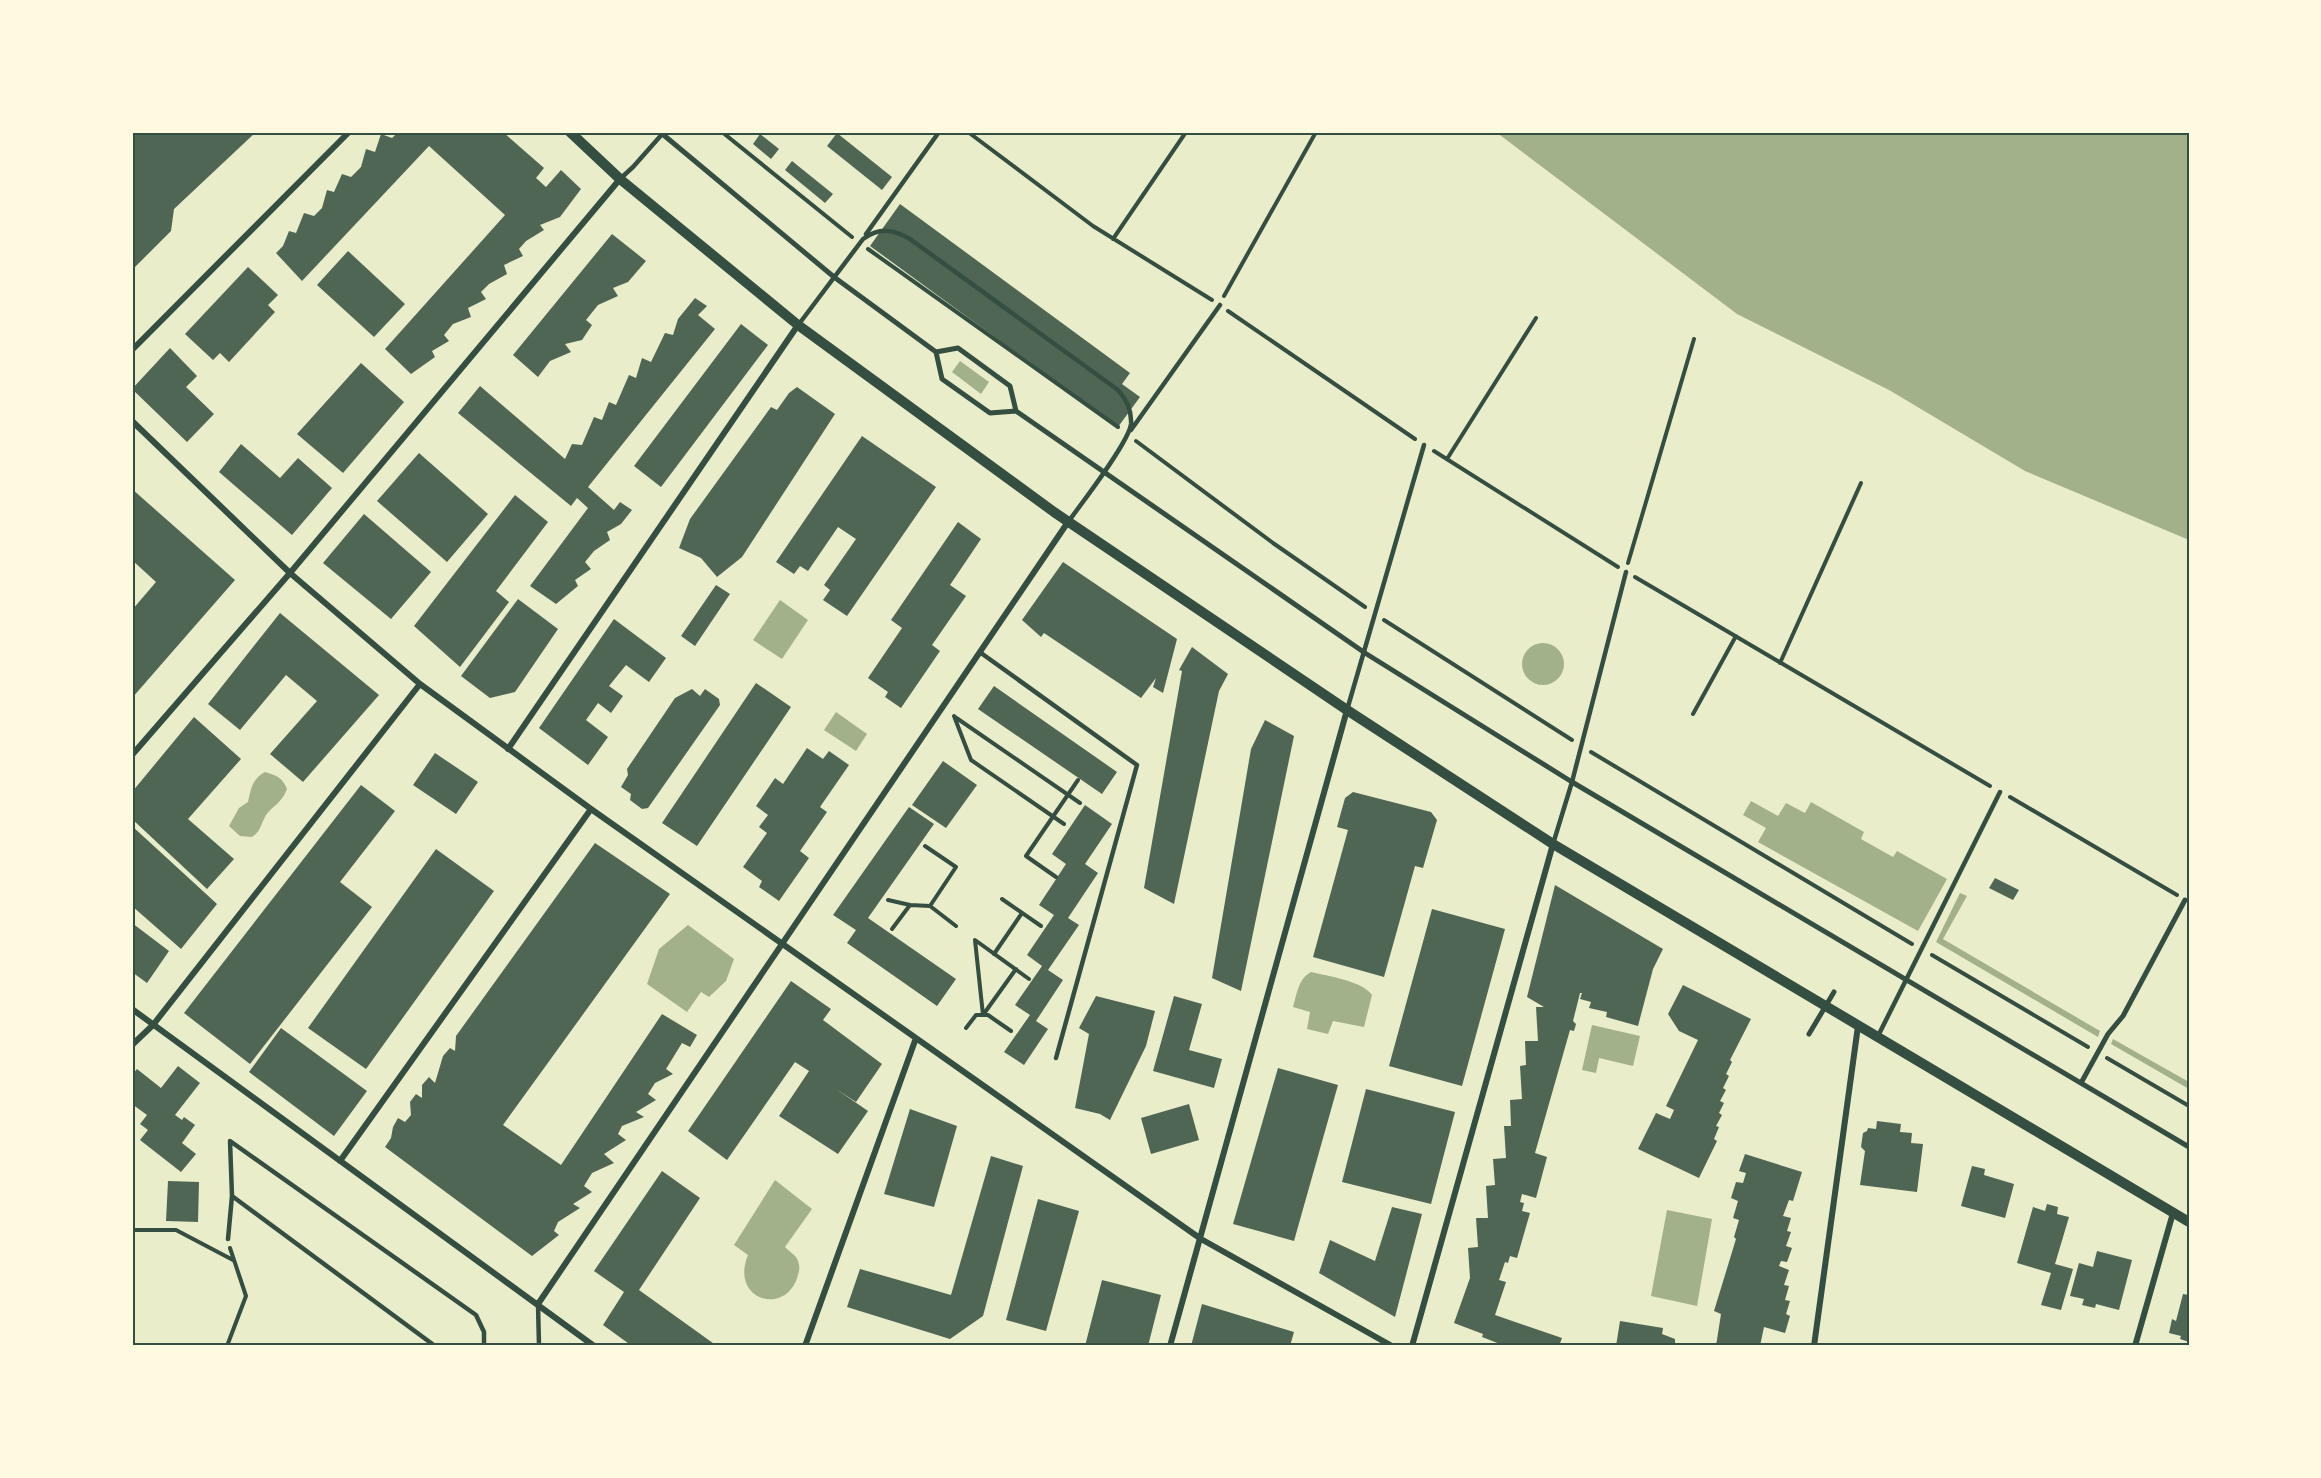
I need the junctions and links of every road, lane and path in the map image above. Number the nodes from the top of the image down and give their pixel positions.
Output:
1 (349, 132) edge
2 (570, 132) edge
3 (722, 132) edge
4 (939, 132) edge
5 (968, 132) edge
6 (1186, 132) edge
7 (1316, 132) edge
8 (662, 133) edge
9 (620, 179) junction
10 (1113, 239) junction
11 (861, 241) junction
12 (834, 277) junction
13 (1220, 306) junction
14 (1536, 318) dead end
15 (798, 325) junction
16 (1694, 339) dead end
17 (132, 350) edge
18 (936, 352) junction
19 (1016, 411) junction
20 (132, 421) edge
21 (1128, 434) junction
22 (1424, 445) junction
23 (1447, 459) junction
24 (1103, 473) junction
25 (1861, 483) dead end
26 (1068, 522) junction
27 (1626, 572) junction
28 (290, 573) junction
29 (1376, 614) junction
30 (1736, 636) junction
31 (981, 653) junction
32 (1365, 653) junction
33 (1780, 663) junction
34 (420, 684) junction
35 (1347, 710) junction
36 (1693, 714) dead end
37 (1581, 746) junction
38 (508, 749) junction
39 (132, 755) edge
40 (1078, 780) dead end
41 (1572, 782) junction
42 (2000, 792) junction
43 (1068, 794) junction
44 (1080, 803) dead end
45 (591, 809) junction
46 (1053, 816) junction
47 (1064, 824) dead end
48 (1552, 843) junction
49 (925, 846) dead end
50 (1056, 877) dead end
51 (1002, 899) dead end
52 (888, 900) dead end
53 (2185, 900) joint
54 (910, 905) junction
55 (930, 906) junction
56 (1022, 913) junction
57 (956, 926) dead end
58 (1041, 926) dead end
59 (891, 929) dead end
60 (783, 944) junction
61 (1921, 949) junction
62 (994, 954) junction
63 (1016, 969) junction
64 (1029, 979) dead end
65 (1905, 980) junction
66 (1834, 992) dead end
67 (1825, 1007) junction
68 (132, 1009) edge
69 (982, 1015) junction
70 (153, 1024) junction
71 (1857, 1026) junction
72 (966, 1028) dead end
73 (1011, 1031) dead end
74 (1809, 1034) dead end
75 (916, 1038) junction
76 (1877, 1038) junction
77 (132, 1045) edge
78 (2097, 1053) junction
79 (1056, 1058) dead end
80 (2081, 1083) junction
81 (2189, 1106) edge
82 (2189, 1147) edge
83 (340, 1161) junction
84 (232, 1196) junction
85 (2173, 1212) junction
86 (2189, 1222) edge
87 (132, 1230) edge
88 (228, 1239) joint
89 (1201, 1239) junction
90 (234, 1260) junction
91 (538, 1304) junction
92 (227, 1346) edge
93 (435, 1346) edge
94 (484, 1346) edge
95 (539, 1346) edge
96 (594, 1346) edge
97 (805, 1346) edge
98 (1170, 1346) edge
99 (1392, 1346) edge
100 (1412, 1346) edge
101 (1814, 1346) edge
102 (2135, 1346) edge

1 - 17 street
2 - 9 street
3 - 11 path
4 - 11 lane
5 - 10 path
6 - 10 path
7 - 13 path
8 - 9 lane
8 - 12 street
9 - 15 street
9 - 28 street
10 - 13 path
11 - 12 lane
11 - 21 path
11 - 21 lane
12 - 15 lane
12 - 18 street
13 - 21 lane
13 - 22 path
14 - 23 path
15 - 26 street
15 - 38 street
16 - 27 path
18 - 19 street
18 - 19 street
19 - 24 street
20 - 28 street
21 - 24 lane
21 - 29 path
22 - 23 path
22 - 29 lane
23 - 27 path
24 - 26 lane
24 - 32 street
25 - 33 path
26 - 31 street
26 - 35 street
27 - 30 path
27 - 37 lane
28 - 34 street
28 - 39 street
29 - 32 lane
29 - 37 path
30 - 33 path
30 - 36 path
31 - 60 street
31 - 79 lane
32 - 35 lane
32 - 41 street
33 - 42 path
34 - 38 street
34 - 70 street
35 - 48 street
35 - 89 street
37 - 41 lane
37 - 61 path
38 - 45 street
40 - 43 path
41 - 48 lane
41 - 65 street
42 - 53 path
42 - 61 lane
43 - 44 path
43 - 46 path
43 - 46 path
45 - 60 street
45 - 83 street
46 - 47 path
46 - 50 path
48 - 67 street
48 - 100 street
49 - 55 path
51 - 56 path
52 - 54 path
53 - 78 street
54 - 55 path
54 - 59 path
55 - 57 path
56 - 58 path
56 - 62 path
60 - 75 street
60 - 91 street
61 - 65 lane
61 - 78 path
62 - 63 path
62 - 69 path
63 - 64 path
63 - 69 path
65 - 76 lane
65 - 80 street
66 - 67 street
67 - 71 street
67 - 74 street
68 - 70 street
69 - 72 path
69 - 73 path
70 - 77 street
70 - 83 street
71 - 76 street
71 - 101 street
75 - 89 street
75 - 97 street
76 - 85 street
78 - 80 street
78 - 81 path
80 - 82 street
83 - 91 street
84 - 88 lane
84 - 93 lane
84 - 94 lane
85 - 86 street
85 - 102 street
87 - 90 path
88 - 90 path
89 - 98 street
89 - 99 street
90 - 92 path
91 - 95 lane
91 - 96 street

